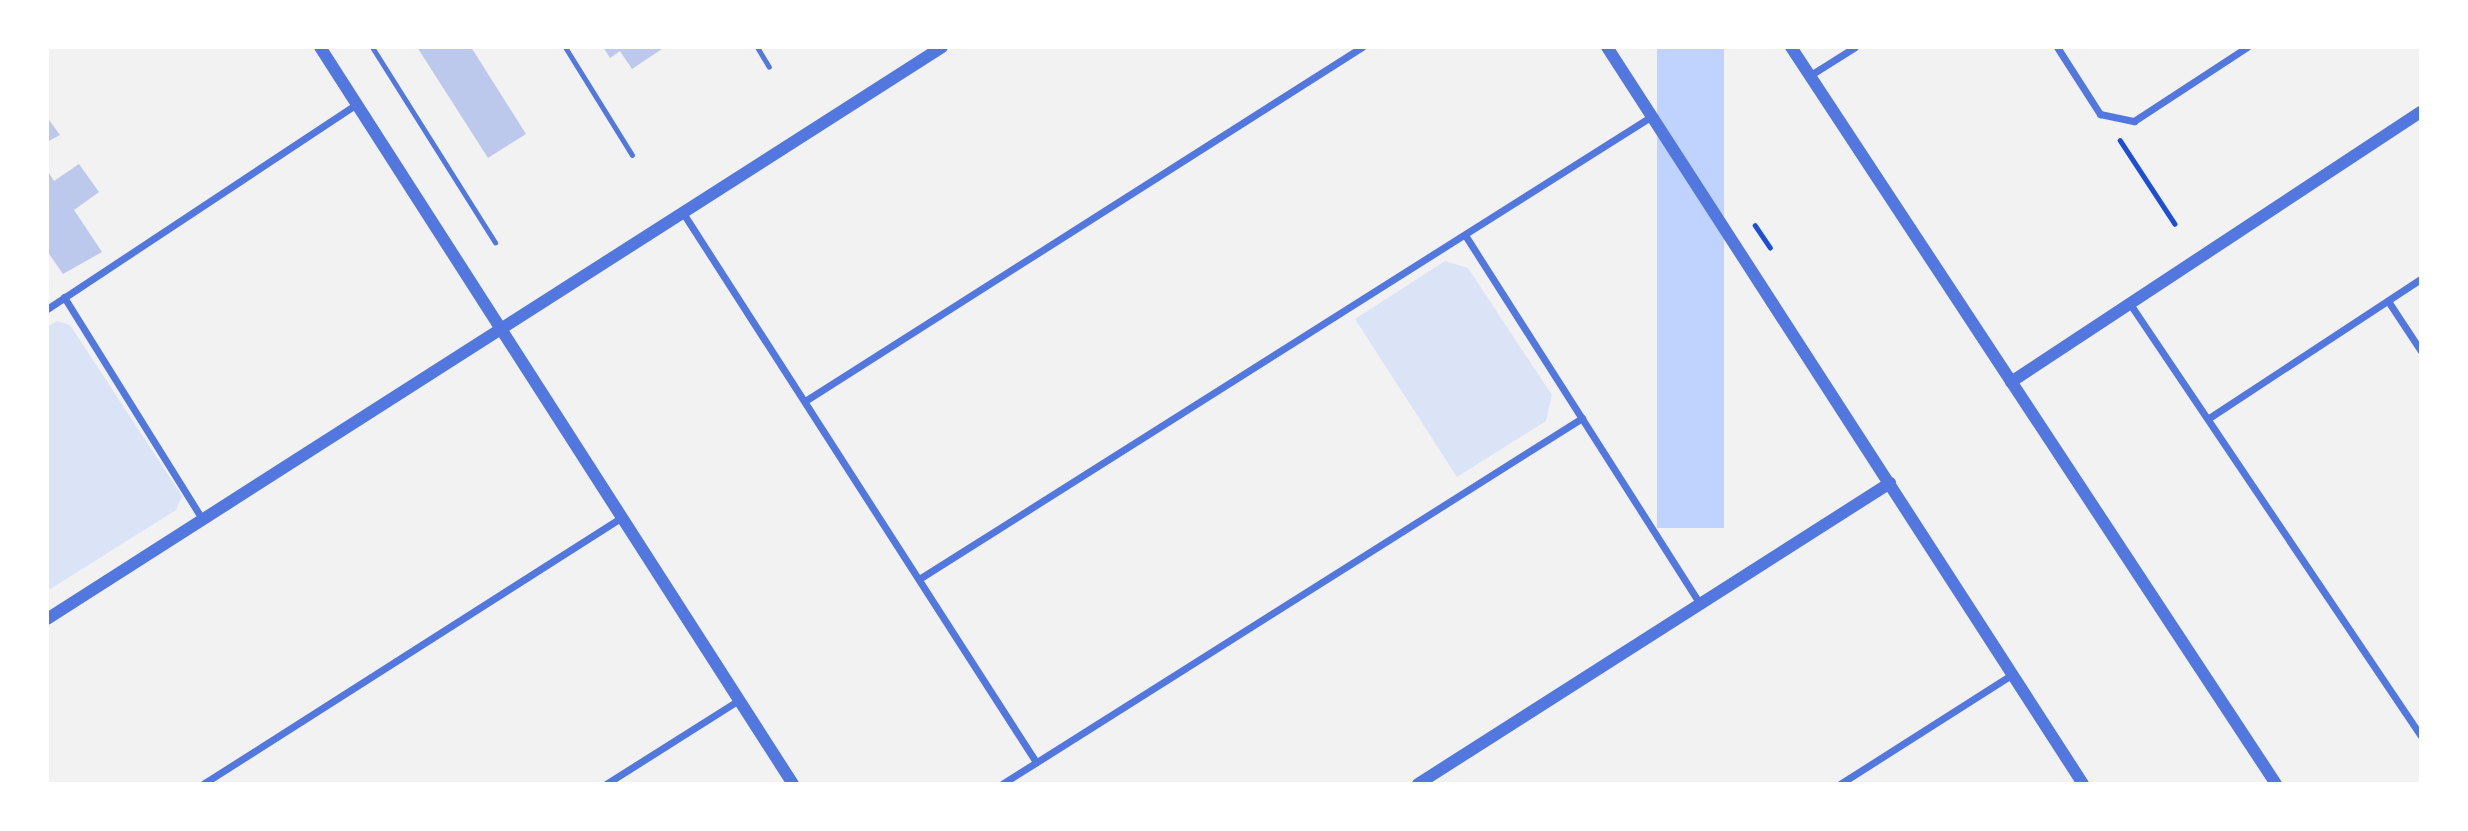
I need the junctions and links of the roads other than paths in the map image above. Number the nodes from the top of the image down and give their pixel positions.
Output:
1 (320, 47) edge
2 (372, 47) edge
3 (565, 47) edge
4 (757, 47) edge
5 (942, 47) edge
6 (1362, 47) edge
7 (1607, 47) edge
8 (1791, 47) edge
9 (1855, 47) edge
10 (2057, 47) edge
11 (2247, 47) edge
12 (769, 67) dead end
13 (1810, 76) junction
14 (357, 104) junction
15 (2421, 112) edge
16 (1652, 117) junction
17 (632, 155) dead end
18 (683, 213) junction
19 (1465, 235) junction
20 (495, 242) dead end
21 (2421, 279) edge
22 (64, 297) junction
23 (2388, 301) junction
24 (2130, 304) junction
25 (47, 309) edge
26 (502, 329) junction
27 (2421, 351) edge
28 (2011, 382) junction
29 (805, 401) junction
30 (1582, 418) junction
31 (2209, 418) junction
32 (1890, 483) junction
33 (623, 517) junction
34 (203, 520) junction
35 (919, 579) junction
36 (1700, 604) junction
37 (47, 619) edge
38 (2011, 675) junction
39 (739, 701) junction
40 (2421, 736) edge
41 (1036, 762) junction
42 (203, 784) edge
43 (606, 784) edge
44 (793, 784) edge
45 (1002, 784) edge
46 (1418, 784) edge
47 (1840, 784) edge
48 (2083, 784) edge
49 (2276, 784) edge

1 - 14 street
2 - 20 lane
3 - 17 lane
4 - 12 lane
5 - 18 street
6 - 29 street
7 - 16 street
8 - 13 street
9 - 13 street
10 - 11 street
13 - 28 street
14 - 22 street
14 - 26 street
15 - 24 street
16 - 19 street
16 - 32 street
18 - 26 street
18 - 29 street
19 - 30 street
19 - 35 street
21 - 23 street
22 - 25 street
22 - 34 street
23 - 27 street
23 - 31 street
24 - 28 street
24 - 31 street
26 - 33 street
26 - 34 street
28 - 49 street
29 - 35 street
30 - 36 street
30 - 41 street
31 - 40 street
32 - 36 street
32 - 38 street
33 - 39 street
33 - 42 street
34 - 37 street
35 - 41 street
36 - 46 street
38 - 47 street
38 - 48 street
39 - 43 street
39 - 44 street
41 - 45 street

